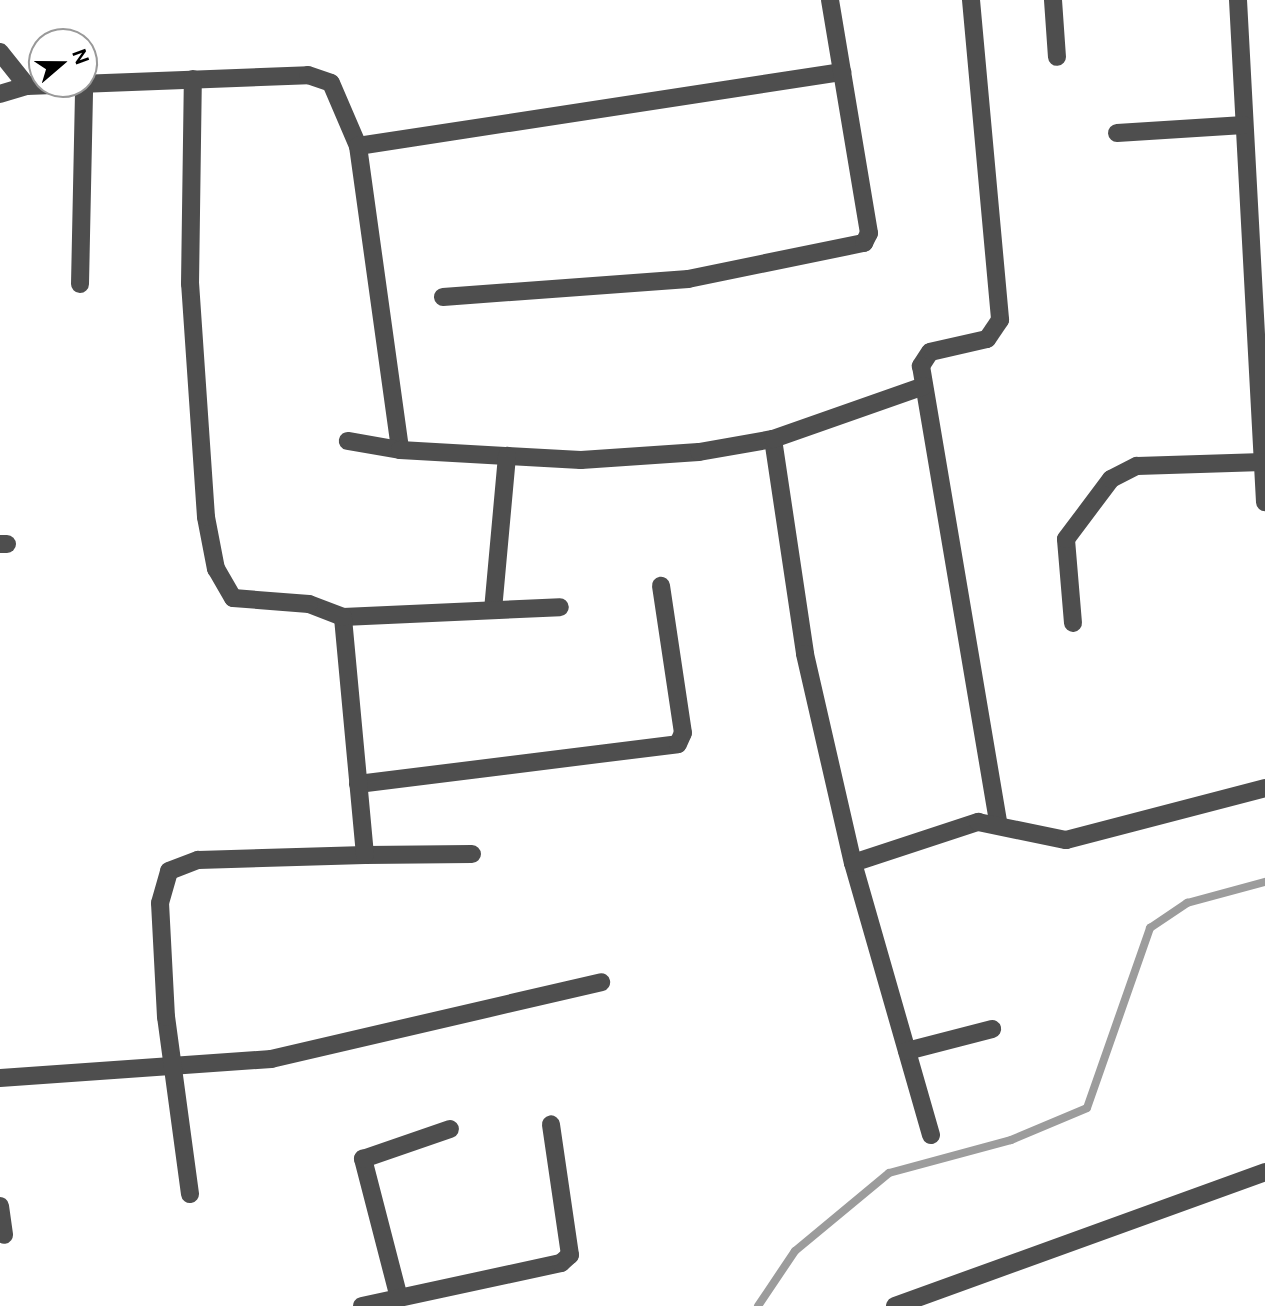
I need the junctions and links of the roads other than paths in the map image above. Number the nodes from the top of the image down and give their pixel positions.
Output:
1 (830, 0) edge
2 (971, 0) edge
3 (1052, 0) edge
4 (1238, 0) edge
5 (0, 52) edge
6 (1056, 57) dead end
7 (842, 72) junction
8 (193, 79) junction
9 (27, 86) joint
10 (98, 86) edge
11 (0, 94) edge
12 (84, 98) edge
13 (1244, 125) junction
14 (1117, 133) dead end
15 (358, 146) junction
16 (1257, 219) edge
17 (80, 284) dead end
18 (443, 297) dead end
19 (1261, 380) edge
20 (924, 386) junction
21 (773, 439) junction
22 (348, 441) dead end
23 (400, 450) junction
24 (507, 456) junction
25 (1263, 462) junction
26 (1265, 502) edge
27 (662, 586) dead end
28 (561, 607) dead end
29 (493, 610) junction
30 (343, 617) junction
31 (1073, 623) dead end
32 (358, 784) junction
33 (1265, 788) edge
34 (999, 825) junction
35 (472, 854) dead end
36 (365, 855) junction
37 (853, 863) junction
38 (601, 982) dead end
39 (992, 1029) dead end
40 (907, 1051) junction
41 (172, 1066) junction
42 (0, 1078) edge
43 (551, 1124) dead end
44 (450, 1129) dead end
45 (931, 1135) dead end
46 (1265, 1172) edge
47 (190, 1194) dead end
48 (0, 1206) edge
49 (4, 1235) dead end
50 (399, 1298) junction
51 (362, 1306) edge
52 (895, 1306) edge

1 - 7 street
2 - 20 street
3 - 6 street
4 - 13 street
5 - 9 street
7 - 15 street
7 - 18 street
8 - 10 street
8 - 15 street
8 - 30 street
9 - 11 street
12 - 17 street
13 - 14 street
13 - 16 street
15 - 23 street
16 - 19 street
19 - 25 street
20 - 21 street
20 - 34 street
21 - 24 street
21 - 37 street
22 - 23 street
23 - 24 street
24 - 29 street
25 - 26 street
25 - 31 street
27 - 32 street
28 - 29 street
29 - 30 street
30 - 32 street
32 - 36 street
33 - 34 street
34 - 37 street
35 - 36 street
36 - 41 street
37 - 40 street
38 - 41 street
39 - 40 street
40 - 45 street
41 - 42 street
41 - 47 street
43 - 50 street
44 - 50 street
46 - 52 street
48 - 49 street
50 - 51 street

